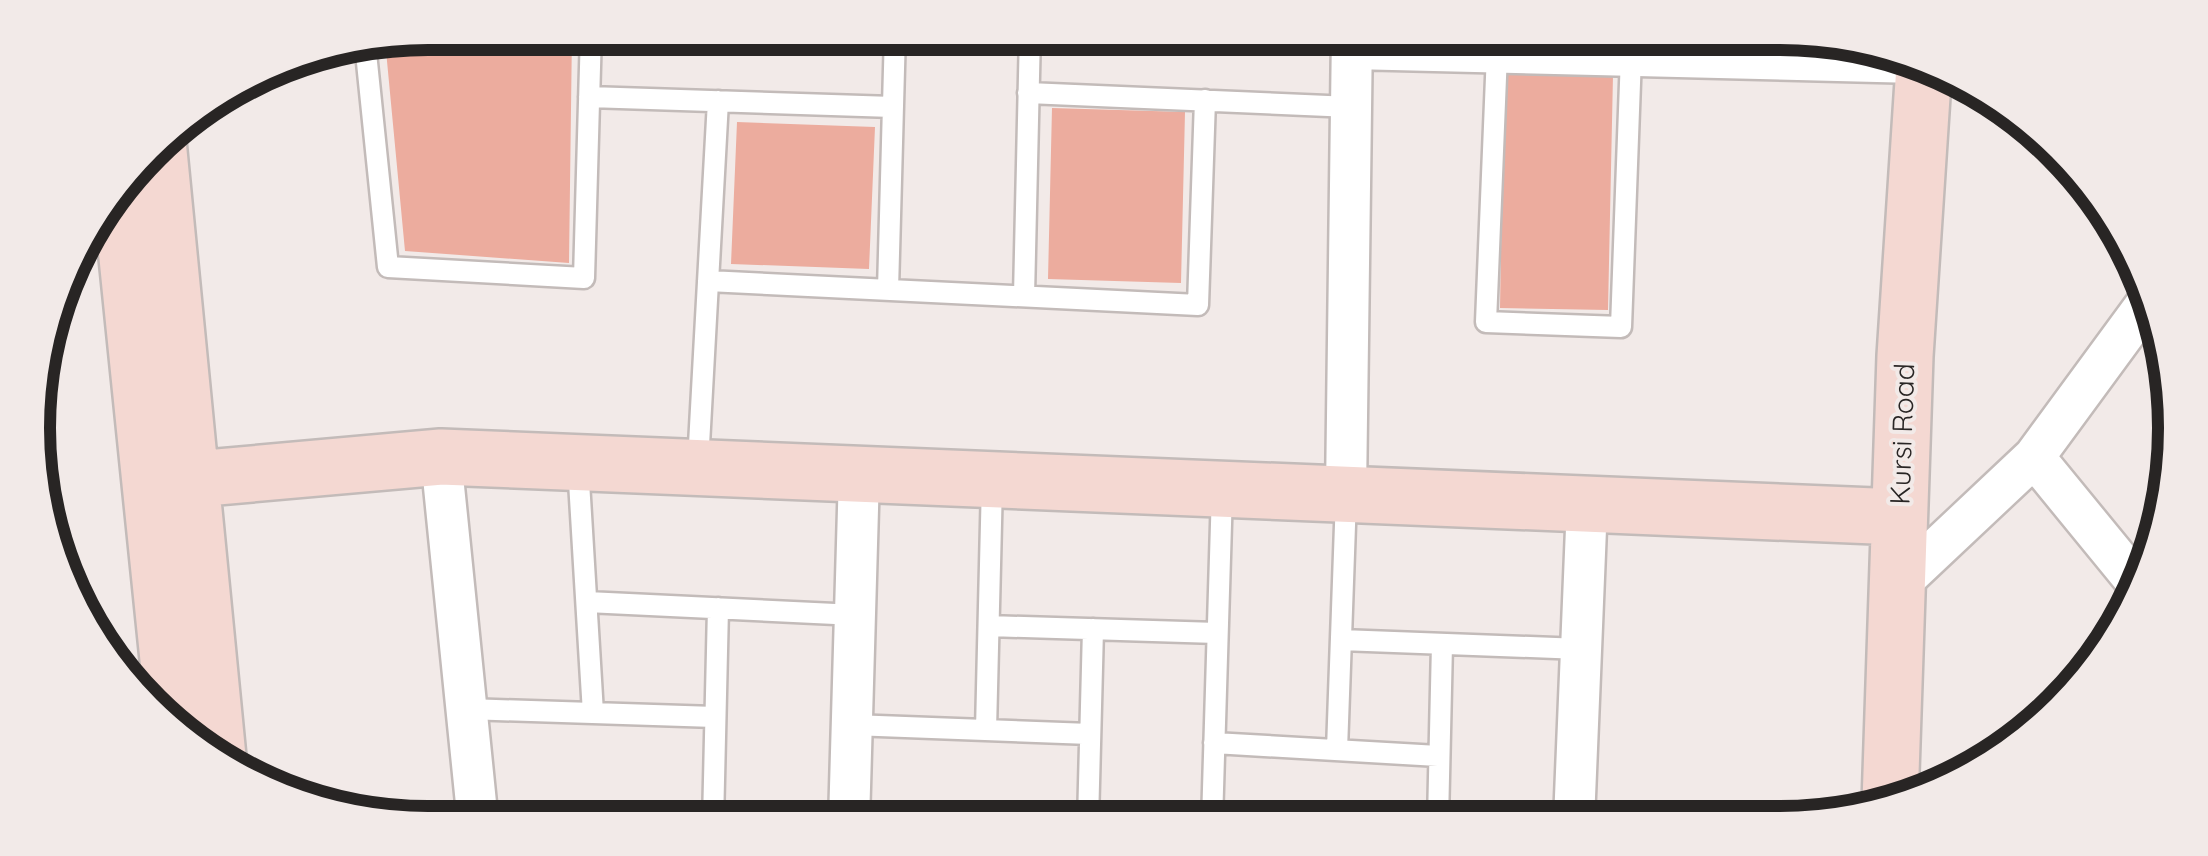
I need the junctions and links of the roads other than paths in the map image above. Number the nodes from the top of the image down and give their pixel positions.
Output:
1 (591, 50) edge
2 (895, 50) edge
3 (1029, 50) edge
4 (1352, 50) edge
5 (1470, 50) edge
6 (1496, 52) junction
7 (366, 55) edge
8 (1631, 56) junction
9 (1881, 64) edge
10 (1919, 77) edge
11 (1028, 94) junction
12 (590, 96) junction
13 (1205, 100) junction
14 (718, 101) junction
15 (1351, 106) junction
16 (893, 107) junction
17 (159, 163) edge
18 (123, 205) edge
19 (708, 281) junction
20 (888, 290) junction
21 (1024, 296) junction
22 (2140, 313) edge
23 (2034, 457) junction
24 (440, 458) junction
25 (578, 462) junction
26 (698, 468) junction
27 (860, 474) junction
28 (992, 480) junction
29 (170, 481) junction
30 (1222, 489) junction
31 (1346, 494) junction
32 (1587, 504) junction
33 (1899, 516) junction
34 (2129, 573) edge
35 (1897, 586) junction
36 (587, 602) junction
37 (718, 608) junction
38 (856, 615) junction
39 (988, 626) junction
40 (1094, 629) junction
41 (1218, 633) junction
42 (1341, 640) junction
43 (1442, 644) junction
44 (1581, 648) junction
45 (174, 707) edge
46 (466, 709) junction
47 (594, 713) junction
48 (715, 716) junction
49 (852, 725) junction
50 (986, 730) junction
51 (1090, 734) junction
52 (215, 740) edge
53 (1214, 743) junction
54 (1337, 750) junction
55 (1438, 756) junction
56 (1890, 789) edge
57 (476, 806) edge
58 (713, 806) edge
59 (850, 806) edge
60 (1088, 806) edge
61 (1212, 806) edge
62 (1438, 806) edge
63 (1575, 806) edge

1 - 12 lane
2 - 16 lane
3 - 11 lane
4 - 15 street
5 - 6 street
6 - 8 street
6 - 8 lane
7 - 12 lane
8 - 9 street
10 - 33 street, Kursi Road
11 - 13 lane
11 - 21 lane
12 - 14 lane
13 - 15 lane
13 - 21 lane
14 - 16 lane
14 - 19 lane
15 - 31 street
16 - 20 lane
17 - 29 street
18 - 29 street
19 - 20 lane
19 - 26 lane
20 - 21 lane
22 - 23 street
23 - 34 street
23 - 35 street
24 - 25 street
24 - 29 street
24 - 46 street
25 - 26 street
25 - 36 lane
26 - 27 street
27 - 28 street
27 - 38 street
28 - 30 street
28 - 39 lane
29 - 45 street
29 - 52 street
30 - 31 street
30 - 41 lane
31 - 32 street
31 - 42 lane
32 - 33 street
32 - 44 street
33 - 35 street, Kursi Road
35 - 56 street, Kursi Road
36 - 37 lane
36 - 47 lane
37 - 38 lane
37 - 48 lane
38 - 49 street
39 - 40 lane
39 - 50 lane
40 - 41 lane
40 - 51 lane
41 - 53 lane
42 - 43 lane
42 - 54 lane
43 - 44 lane
43 - 55 lane
44 - 63 street
46 - 47 lane
46 - 57 street
47 - 48 lane
48 - 58 lane
49 - 50 lane
49 - 59 street
50 - 51 lane
51 - 60 lane
53 - 54 lane
53 - 61 lane
54 - 55 lane
55 - 62 lane

